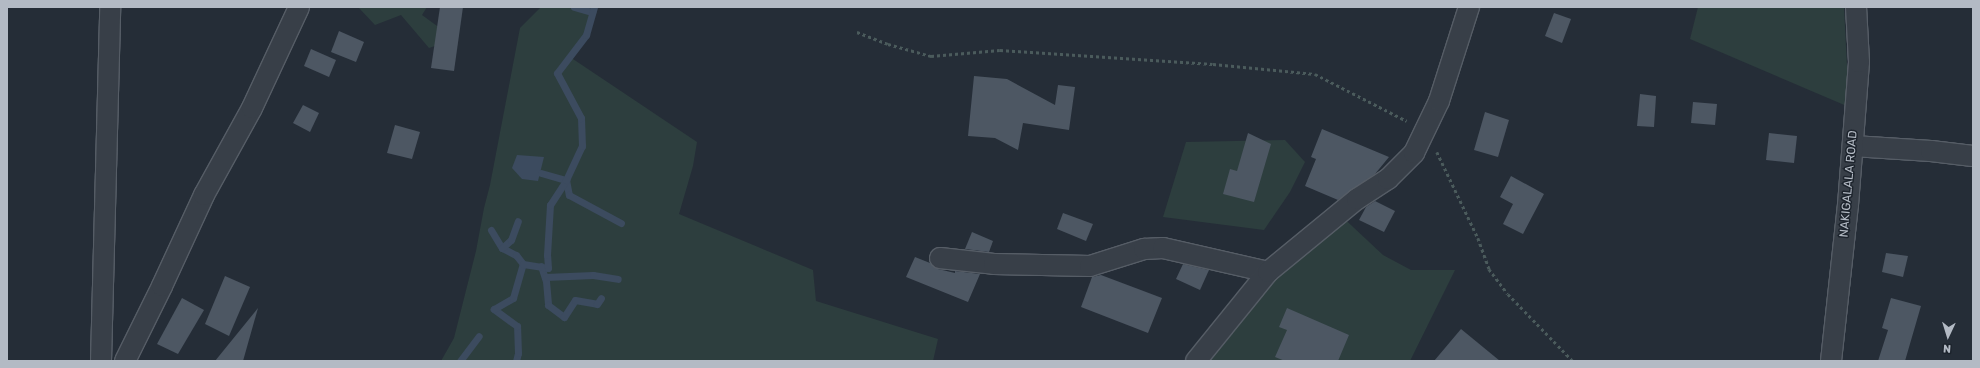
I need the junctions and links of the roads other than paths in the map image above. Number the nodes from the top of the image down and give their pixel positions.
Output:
1 (110, 7) edge
2 (299, 7) edge
3 (1469, 7) edge
4 (1856, 7) edge
5 (1853, 146) junction
6 (1973, 156) edge
7 (940, 258) dead end
8 (1268, 272) junction
9 (101, 361) edge
10 (125, 361) edge
11 (1196, 361) edge
12 (1830, 361) edge

1 - 9 street
2 - 10 street
3 - 8 street
4 - 5 street, NAKIGALALA ROAD
5 - 6 street
5 - 12 street, NAKIGALALA ROAD
7 - 8 street
8 - 11 street

